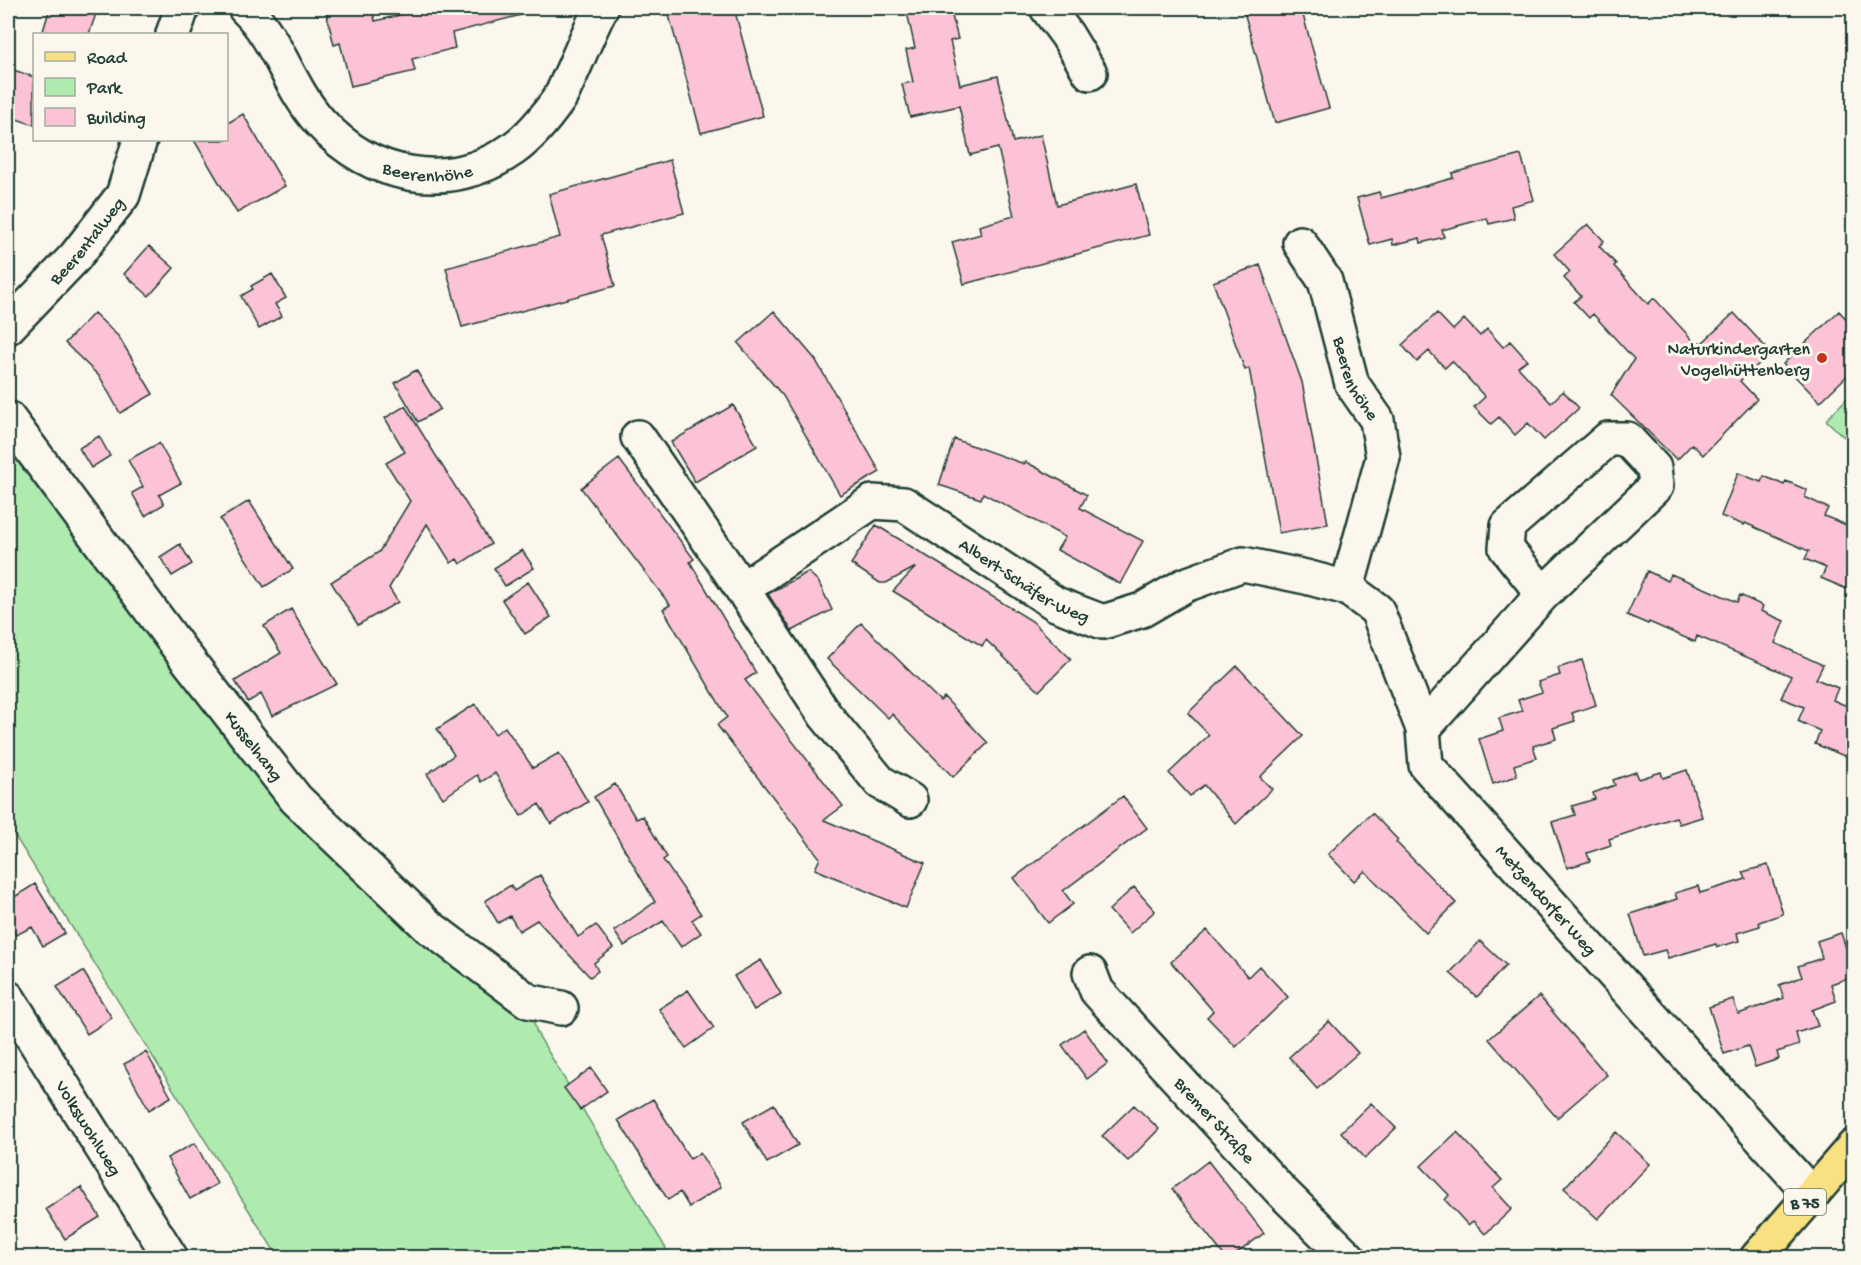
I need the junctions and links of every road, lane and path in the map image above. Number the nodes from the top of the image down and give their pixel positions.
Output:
1 (182, 8) edge
2 (245, 8) edge
3 (601, 8) edge
4 (1047, 8) edge
5 (173, 33) edge
6 (1090, 73) dead end
7 (140, 141) edge
8 (1300, 243) dead end
9 (8, 327) edge
10 (8, 418) edge
11 (638, 437) dead end
12 (1347, 588) junction
13 (742, 589) junction
14 (1543, 594) junction
15 (1424, 729) junction
16 (910, 800) dead end
17 (1090, 973) dead end
18 (8, 998) edge
19 (561, 1008) dead end
20 (1854, 1146) edge
21 (1812, 1195) junction
22 (171, 1257) edge
23 (1349, 1257) edge
24 (1757, 1257) edge

1 - 5 street
2 - 3 street, Beerenhöhe
4 - 6 street
7 - 9 street, Beerentalweg
8 - 12 street, Beerenhöhe
10 - 19 street, Kusselhang
11 - 13 street
12 - 13 street, Albert-Schäfer-Weg
12 - 15 street, Albert-Schäfer-Weg
13 - 16 street
14 - 14 street
14 - 15 street
15 - 21 street, Metzendorfer Weg
17 - 23 street, Bremer Straße
18 - 22 street, Volkswohlweg
20 - 21 main road, B 75
21 - 24 main road, B 75

